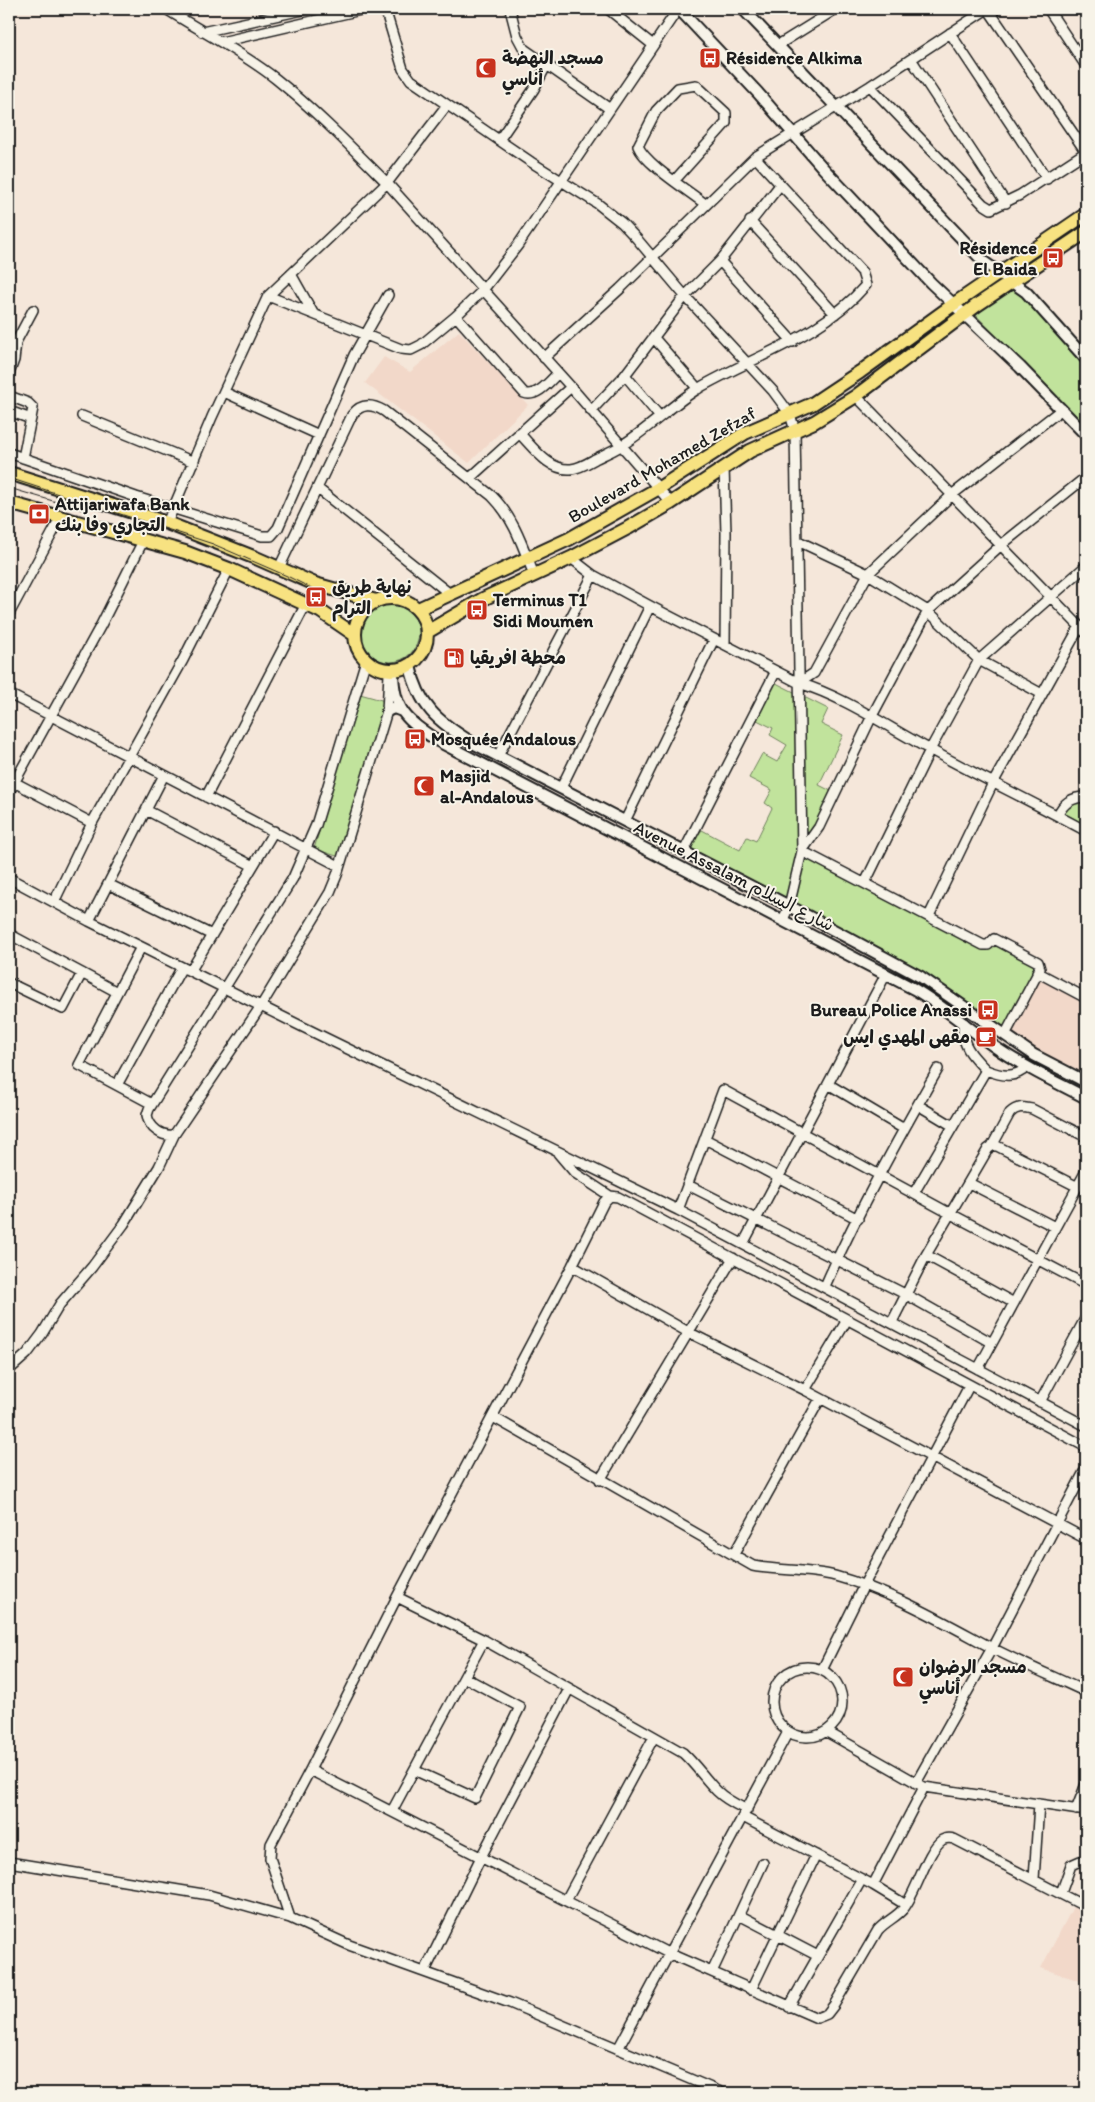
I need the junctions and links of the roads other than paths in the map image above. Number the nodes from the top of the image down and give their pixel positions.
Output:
1 (166, 9) edge
2 (307, 9) edge
3 (365, 9) edge
4 (385, 9) edge
5 (510, 9) edge
6 (608, 9) edge
7 (678, 9) edge
8 (743, 9) edge
9 (836, 9) edge
10 (988, 9) edge
11 (1048, 9) edge
12 (202, 32) junction
13 (950, 33) junction
14 (221, 42) junction
15 (653, 45) junction
16 (778, 45) junction
17 (911, 59) junction
18 (1085, 60) edge
19 (546, 66) junction
20 (870, 86) junction
21 (448, 105) junction
22 (837, 107) junction
23 (610, 109) junction
24 (793, 134) junction
25 (499, 140) junction
26 (1086, 152) edge
27 (755, 158) junction
28 (1047, 179) junction
29 (560, 180) junction
30 (674, 180) junction
31 (387, 184) junction
32 (780, 185) junction
33 (1006, 203) junction
34 (705, 204) junction
35 (1086, 214) edge
36 (750, 221) junction
37 (1086, 232) edge
38 (651, 258) junction
39 (720, 261) junction
40 (998, 273) junction
41 (291, 274) junction
42 (1012, 282) junction
43 (483, 290) junction
44 (388, 295) dead end
45 (268, 296) junction
46 (685, 296) junction
47 (954, 304) junction
48 (33, 310) dead end
49 (313, 313) junction
50 (835, 314) junction
51 (965, 314) junction
52 (456, 316) junction
53 (364, 336) junction
54 (654, 338) junction
55 (16, 342) junction
56 (793, 342) junction
57 (9, 349) edge
58 (544, 358) junction
59 (1086, 359) edge
60 (749, 364) junction
61 (558, 373) junction
62 (9, 374) edge
63 (625, 375) junction
64 (571, 387) junction
65 (698, 389) junction
66 (224, 392) junction
67 (9, 396) edge
68 (856, 396) junction
69 (1062, 409) junction
70 (9, 411) edge
71 (591, 411) junction
72 (790, 414) junction
73 (82, 416) dead end
74 (660, 417) junction
75 (31, 419) junction
76 (795, 431) junction
77 (520, 433) junction
78 (319, 435) junction
79 (1086, 435) edge
80 (620, 446) junction
81 (9, 453) edge
82 (23, 458) junction
83 (194, 462) junction
84 (724, 467) junction
85 (9, 473) edge
86 (1086, 477) edge
87 (470, 478) junction
88 (317, 488) junction
89 (659, 488) junction
90 (953, 494) junction
91 (9, 503) edge
92 (671, 503) junction
93 (174, 509) junction
94 (60, 518) junction
95 (167, 523) junction
96 (143, 541) junction
97 (798, 541) junction
98 (1000, 546) junction
99 (571, 558) junction
100 (528, 559) junction
101 (1086, 566) edge
102 (279, 568) junction
103 (229, 569) junction
104 (868, 574) junction
105 (534, 575) junction
106 (593, 575) junction
107 (450, 594) junction
108 (1051, 598) junction
109 (376, 601) junction
110 (306, 604) junction
111 (650, 606) junction
112 (418, 609) junction
113 (928, 611) junction
114 (9, 614) edge
115 (1083, 630) edge
116 (427, 632) junction
117 (356, 635) junction
118 (714, 638) junction
119 (725, 644) junction
120 (366, 660) junction
121 (979, 660) junction
122 (410, 666) junction
123 (391, 670) junction
124 (776, 671) junction
125 (799, 683) junction
126 (9, 694) edge
127 (1042, 694) junction
128 (387, 711) junction
129 (402, 711) junction
130 (50, 715) junction
131 (872, 716) junction
132 (930, 750) junction
133 (498, 756) junction
134 (130, 757) junction
135 (164, 775) junction
136 (11, 781) edge
137 (993, 783) junction
138 (561, 788) junction
139 (9, 792) edge
140 (206, 797) junction
141 (1086, 797) edge
142 (146, 810) junction
143 (1058, 815) junction
144 (625, 821) junction
145 (92, 822) junction
146 (1086, 830) edge
147 (274, 831) junction
148 (307, 848) junction
149 (802, 850) junction
150 (684, 851) junction
151 (252, 866) junction
152 (340, 866) junction
153 (9, 878) edge
154 (865, 883) junction
155 (108, 884) junction
156 (54, 902) junction
157 (789, 906) junction
158 (929, 916) junction
159 (783, 920) junction
160 (89, 921) junction
161 (9, 934) edge
162 (212, 935) junction
163 (140, 946) junction
164 (186, 968) junction
165 (1037, 972) junction
166 (82, 973) junction
167 (886, 974) junction
168 (9, 982) edge
169 (226, 987) junction
170 (117, 992) junction
171 (950, 996) junction
172 (1086, 998) edge
173 (261, 1006) junction
174 (942, 1007) junction
175 (964, 1023) junction
176 (1005, 1036) junction
177 (1027, 1067) junction
178 (938, 1069) dead end
179 (986, 1070) junction
180 (1086, 1082) edge
181 (828, 1084) junction
182 (116, 1085) junction
183 (1086, 1098) edge
184 (152, 1104) junction
185 (918, 1105) junction
186 (954, 1126) junction
187 (904, 1130) junction
188 (802, 1133) junction
189 (174, 1136) junction
190 (1086, 1137) edge
191 (705, 1139) junction
192 (992, 1146) junction
193 (556, 1151) junction
194 (1086, 1171) edge
195 (880, 1176) junction
196 (778, 1177) junction
197 (969, 1183) junction
198 (688, 1184) junction
199 (1078, 1188) junction
200 (914, 1193) junction
201 (610, 1196) junction
202 (678, 1210) junction
203 (951, 1214) junction
204 (756, 1219) junction
205 (858, 1219) junction
206 (1055, 1227) junction
207 (742, 1244) junction
208 (926, 1255) junction
209 (733, 1258) junction
210 (1039, 1259) junction
211 (836, 1260) junction
212 (572, 1266) junction
213 (1086, 1285) edge
214 (825, 1286) junction
215 (907, 1295) junction
216 (1014, 1303) junction
217 (1086, 1317) edge
218 (847, 1320) junction
219 (892, 1322) junction
220 (688, 1332) junction
221 (992, 1342) junction
222 (978, 1369) junction
223 (9, 1370) edge
224 (969, 1386) junction
225 (806, 1390) junction
226 (820, 1399) junction
227 (1040, 1402) junction
228 (493, 1417) junction
229 (1086, 1426) edge
230 (1086, 1447) edge
231 (932, 1458) junction
232 (1086, 1468) edge
233 (600, 1480) junction
234 (1058, 1524) junction
235 (1086, 1539) edge
236 (734, 1554) junction
237 (864, 1586) junction
238 (397, 1597) junction
239 (484, 1640) junction
240 (992, 1648) junction
241 (822, 1670) junction
242 (464, 1677) junction
243 (569, 1689) junction
244 (1086, 1692) edge
245 (788, 1732) junction
246 (827, 1732) junction
247 (654, 1737) junction
248 (310, 1770) junction
249 (414, 1770) junction
250 (1086, 1784) edge
251 (920, 1785) junction
252 (1039, 1804) junction
253 (1076, 1810) junction
254 (392, 1811) junction
255 (1086, 1811) edge
256 (745, 1814) junction
257 (816, 1855) junction
258 (481, 1857) junction
259 (9, 1862) edge
260 (763, 1863) dead end
261 (1086, 1864) edge
262 (862, 1879) junction
263 (1034, 1879) junction
264 (873, 1885) junction
265 (1061, 1894) junction
266 (566, 1900) junction
267 (906, 1905) junction
268 (1086, 1907) edge
269 (739, 1915) junction
270 (290, 1918) junction
271 (778, 1934) junction
272 (668, 1953) junction
273 (818, 1956) junction
274 (425, 1971) junction
275 (712, 1972) junction
276 (750, 1990) junction
277 (789, 2007) junction
278 (618, 2049) junction
279 (724, 2093) edge

1 - 12 street
2 - 12 street
3 - 14 street
4 - 21 street
5 - 19 street
6 - 15 street
7 - 15 street
7 - 24 street
8 - 16 street
9 - 16 street
10 - 13 street
10 - 26 street
11 - 18 street
12 - 14 street
13 - 17 street
13 - 28 street
14 - 31 street
15 - 23 street
16 - 22 street
17 - 20 street
17 - 33 street
19 - 23 street
19 - 25 street
20 - 22 street
20 - 33 street
21 - 25 street
21 - 31 street
22 - 24 street
22 - 40 street
23 - 29 street
24 - 27 street
24 - 47 street
25 - 29 street
26 - 28 street
27 - 32 street
27 - 34 street
28 - 33 street
29 - 38 street
29 - 43 street
30 - 30 street
30 - 34 street
31 - 41 street
31 - 43 street
32 - 36 street
32 - 50 street
34 - 38 street
35 - 40 main road, Boulevard Mohamed Zefzaf
36 - 39 street
36 - 50 street
37 - 42 main road, Boulevard Mohamed Zefzaf
38 - 46 street
38 - 58 street
39 - 46 street
39 - 56 street
40 - 42 street
40 - 47 main road, Boulevard Mohamed Zefzaf
41 - 45 street
41 - 49 street
42 - 51 main road, Boulevard Mohamed Zefzaf
42 - 59 street
43 - 52 street
43 - 58 street
44 - 53 street
45 - 49 street
45 - 66 street
46 - 54 street
46 - 60 street
47 - 51 street
47 - 72 main road, Boulevard Mohamed Zefzaf
48 - 55 street
49 - 53 street
50 - 56 street
51 - 68 main road, Boulevard Mohamed Zefzaf
51 - 69 street
52 - 53 street
52 - 61 street
53 - 78 street
54 - 63 street
54 - 65 street
55 - 57 street
55 - 62 street
56 - 60 street
58 - 61 street
60 - 65 street
60 - 72 street
61 - 64 street
63 - 71 street
63 - 74 street
64 - 71 street
64 - 77 street
65 - 74 street
66 - 78 street
66 - 83 street
67 - 75 street
68 - 76 main road, Boulevard Mohamed Zefzaf
68 - 90 street
69 - 79 street
69 - 90 street
70 - 75 street
71 - 80 street
72 - 76 street
72 - 89 main road, Boulevard Mohamed Zefzaf
73 - 83 street
74 - 80 street
75 - 82 street
76 - 84 main road, Boulevard Mohamed Zefzaf
76 - 97 street
77 - 80 street
77 - 87 street
78 - 93 street
80 - 89 street
81 - 82 street
82 - 93 street
83 - 93 street
84 - 92 main road, Boulevard Mohamed Zefzaf
84 - 119 street
85 - 95 main road
86 - 98 street
87 - 88 street
87 - 100 street
88 - 102 street
88 - 107 street
89 - 92 street
89 - 100 main road, Boulevard Mohamed Zefzaf
90 - 98 street
90 - 104 street
91 - 94 main road
92 - 99 main road, Boulevard Mohamed Zefzaf
93 - 95 street
94 - 96 main road
94 - 114 street
95 - 102 main road
96 - 103 main road
96 - 130 street
97 - 104 street
97 - 125 street
98 - 108 street
98 - 113 street
99 - 105 main road, Boulevard Mohamed Zefzaf
99 - 106 street
100 - 105 street
100 - 107 main road, Boulevard Mohamed Zefzaf
101 - 108 street
102 - 109 main road
103 - 110 main road
103 - 134 street
104 - 113 street
104 - 125 street
105 - 116 main road, Boulevard Mohamed Zefzaf
106 - 111 street
106 - 133 street
107 - 112 main road, Boulevard Mohamed Zefzaf
108 - 115 street
108 - 121 street
109 - 112 main road
109 - 117 main road
110 - 117 main road
110 - 140 street
111 - 118 street
111 - 138 street
112 - 116 main road
113 - 121 street
113 - 131 street
115 - 127 street
116 - 122 main road
117 - 120 main road
118 - 119 street
118 - 144 street
119 - 124 street
120 - 123 main road
120 - 148 street
121 - 127 street
121 - 132 street
122 - 123 main road
122 - 133 street, Avenue Assalam شارع السلام
123 - 128 street
123 - 129 street, Avenue Assalam شارع السلام
124 - 125 street
124 - 150 street
125 - 131 street
125 - 149 street
126 - 130 street
127 - 137 street
128 - 129 street
128 - 152 street
129 - 159 street, Avenue Assalam شارع السلام
130 - 134 street
130 - 136 street
131 - 132 street
131 - 149 street
132 - 137 street
132 - 154 street
133 - 138 street, Avenue Assalam شارع السلام
134 - 135 street
134 - 145 street
135 - 140 street
135 - 142 street
136 - 139 street
136 - 145 street
137 - 143 street
137 - 158 street
138 - 144 street, Avenue Assalam شارع السلام
140 - 147 street
141 - 143 street
142 - 151 street
142 - 155 street
143 - 146 street
144 - 150 street, Avenue Assalam شارع السلام
145 - 156 street
147 - 148 street
147 - 151 street
148 - 152 street
148 - 169 street
149 - 154 street
149 - 157 street
150 - 157 street, Avenue Assalam شارع السلام
151 - 162 street
152 - 173 street
153 - 156 street
154 - 158 street
155 - 160 street
155 - 162 street
156 - 160 street
157 - 159 street
157 - 171 street, Avenue Assalam شارع السلام
158 - 165 street
159 - 167 street, Avenue Assalam شارع السلام
160 - 163 street
161 - 166 street
162 - 164 street
163 - 164 street
163 - 170 street
164 - 169 street
164 - 182 street
165 - 172 street
165 - 176 street
166 - 168 street
166 - 170 street
167 - 174 street, Avenue Assalam شارع السلام
167 - 181 street
169 - 173 street
169 - 184 street
170 - 182 street
171 - 174 street
171 - 176 street, Avenue Assalam شارع السلام
173 - 189 street
173 - 193 street
174 - 175 street, Avenue Assalam شارع السلام
175 - 177 street, Avenue Assalam شارع السلام
175 - 179 street
176 - 180 street, Avenue Assalam شارع السلام
177 - 179 street
177 - 183 street, Avenue Assalam شارع السلام
178 - 185 street
179 - 186 street
181 - 187 street
181 - 188 street
182 - 184 street
184 - 189 street
185 - 186 street
185 - 187 street
186 - 200 street
187 - 195 street
188 - 191 street
188 - 195 street
188 - 196 street
189 - 223 street
190 - 192 street
191 - 196 street
191 - 198 street
192 - 197 street
192 - 199 street
193 - 201 street
193 - 202 street
194 - 199 street
195 - 200 street
195 - 205 street
196 - 204 street
196 - 205 street
197 - 203 street
197 - 206 street
198 - 202 street
198 - 204 street
199 - 206 street
200 - 203 street
201 - 209 street
201 - 212 street
202 - 207 street
203 - 208 street
203 - 210 street
204 - 207 street
204 - 211 street
205 - 211 street
206 - 210 street
207 - 214 street
208 - 215 street
208 - 216 street
209 - 218 street
209 - 220 street
210 - 213 street
210 - 216 street
211 - 214 street
211 - 215 street
212 - 220 street
212 - 228 street
214 - 219 street
215 - 219 street
215 - 221 street
216 - 221 street
217 - 227 street
218 - 224 street
218 - 225 street
219 - 222 street
220 - 225 street
220 - 233 street
221 - 222 street
222 - 227 street
224 - 230 street
224 - 231 street
225 - 226 street
226 - 231 street
226 - 236 street
227 - 229 street
228 - 233 street
228 - 238 street
231 - 234 street
231 - 237 street
232 - 234 street
233 - 236 street
234 - 235 street
234 - 240 street
236 - 237 street
237 - 240 street
237 - 241 street
238 - 239 street
238 - 248 street
239 - 242 street
239 - 243 street
240 - 244 street
240 - 251 street
241 - 245 street
241 - 246 street
242 - 249 street
242 - 249 street
243 - 247 street
243 - 258 street
245 - 246 street
245 - 256 street
246 - 251 street
247 - 256 street
247 - 266 street
248 - 254 street
248 - 270 street
249 - 254 street
250 - 253 street
251 - 252 street
251 - 264 street
252 - 253 street
252 - 263 street
253 - 255 street
254 - 258 street
256 - 257 street
256 - 272 street
257 - 262 street
257 - 271 street
258 - 266 street
258 - 274 street
259 - 270 street
260 - 269 street
261 - 265 street
262 - 264 street
262 - 273 street
263 - 265 street
263 - 267 street
264 - 267 street
265 - 268 street
266 - 272 street
267 - 277 street
269 - 271 street
269 - 275 street
270 - 274 street
271 - 273 street
271 - 276 street
272 - 275 street
272 - 278 street
273 - 277 street
274 - 278 street
275 - 276 street
276 - 277 street
278 - 279 street

